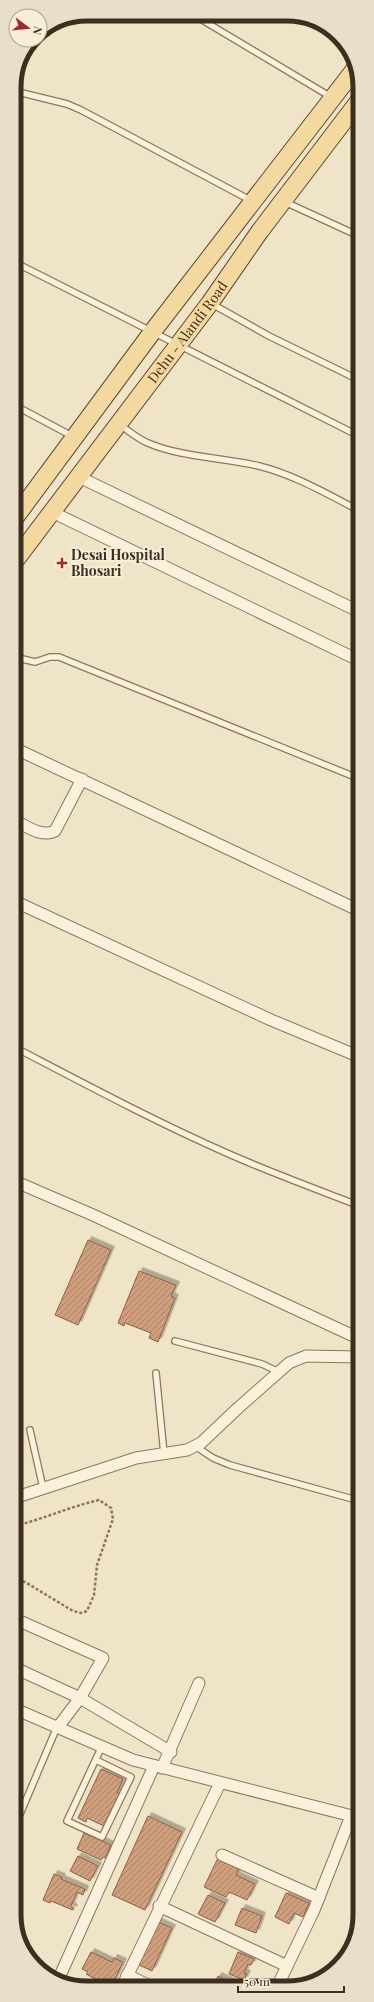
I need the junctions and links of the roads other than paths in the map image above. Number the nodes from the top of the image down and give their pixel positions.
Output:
1 (204, 21) edge
2 (351, 74) edge
3 (21, 93) edge
4 (333, 98) junction
5 (353, 109) edge
6 (283, 201) junction
7 (254, 202) junction
8 (353, 233) edge
9 (21, 265) edge
10 (210, 303) junction
11 (153, 331) junction
12 (178, 344) junction
13 (353, 377) edge
14 (21, 409) edge
15 (118, 424) junction
16 (353, 432) edge
17 (76, 438) junction
18 (79, 477) junction
19 (353, 507) edge
20 (21, 509) edge
21 (52, 512) junction
22 (21, 553) edge
23 (353, 609) edge
24 (353, 658) edge
25 (21, 659) edge
26 (21, 751) edge
27 (353, 776) edge
28 (82, 779) junction
29 (21, 823) edge
30 (21, 904) edge
31 (353, 908) edge
32 (21, 1051) edge
33 (353, 1054) edge
34 (21, 1184) edge
35 (353, 1203) edge
36 (353, 1336) edge
37 (175, 1340) dead end
38 (353, 1357) edge
39 (279, 1372) junction
40 (156, 1373) dead end
41 (30, 1430) dead end
42 (195, 1446) junction
43 (164, 1454) junction
44 (43, 1488) junction
45 (21, 1496) edge
46 (353, 1499) edge
47 (21, 1622) edge
48 (21, 1671) edge
49 (199, 1683) dead end
50 (80, 1698) junction
51 (21, 1712) edge
52 (58, 1727) junction
53 (102, 1746) junction
54 (171, 1752) junction
55 (96, 1760) junction
56 (158, 1767) junction
57 (220, 1783) junction
58 (21, 1812) edge
59 (353, 1816) edge
60 (353, 1822) edge
61 (222, 1856) dead end
62 (319, 1898) junction
63 (159, 1906) junction
64 (287, 1966) junction
65 (60, 1975) edge
66 (127, 1975) junction
67 (124, 1981) edge
68 (140, 1981) edge
69 (280, 1981) edge

1 - 4 lane
2 - 4 main road, Dehu - Alandi Road
3 - 7 lane
4 - 7 main road, Dehu - Alandi Road
5 - 6 main road, Dehu - Alandi Road
6 - 8 lane
6 - 10 main road, Dehu - Alandi Road
7 - 11 main road, Dehu - Alandi Road
9 - 11 lane
10 - 12 main road, Dehu - Alandi Road
10 - 13 lane
11 - 12 lane
11 - 17 main road, Dehu - Alandi Road
12 - 15 main road, Dehu - Alandi Road
12 - 16 lane
14 - 17 lane
15 - 18 main road, Dehu - Alandi Road
15 - 19 lane
17 - 20 main road, Dehu - Alandi Road
18 - 21 main road, Dehu - Alandi Road
18 - 23 street
21 - 22 main road, Dehu - Alandi Road
21 - 24 street
25 - 27 lane
26 - 28 street
28 - 29 street
28 - 31 street
30 - 33 street
32 - 35 lane
34 - 36 street
37 - 39 lane
38 - 39 street
39 - 42 street
40 - 43 lane
41 - 44 lane
42 - 43 street
42 - 46 lane
43 - 44 street
44 - 45 street
47 - 50 street
48 - 50 street
49 - 54 street
50 - 52 street
50 - 54 street
51 - 52 street
52 - 53 street
52 - 58 lane
53 - 55 lane
53 - 56 street
54 - 56 street
55 - 55 lane
56 - 57 street
56 - 65 street
57 - 59 street
57 - 63 street
60 - 62 street
61 - 62 street
62 - 64 street
63 - 64 street
63 - 66 street
64 - 69 street
66 - 67 street
66 - 68 street

